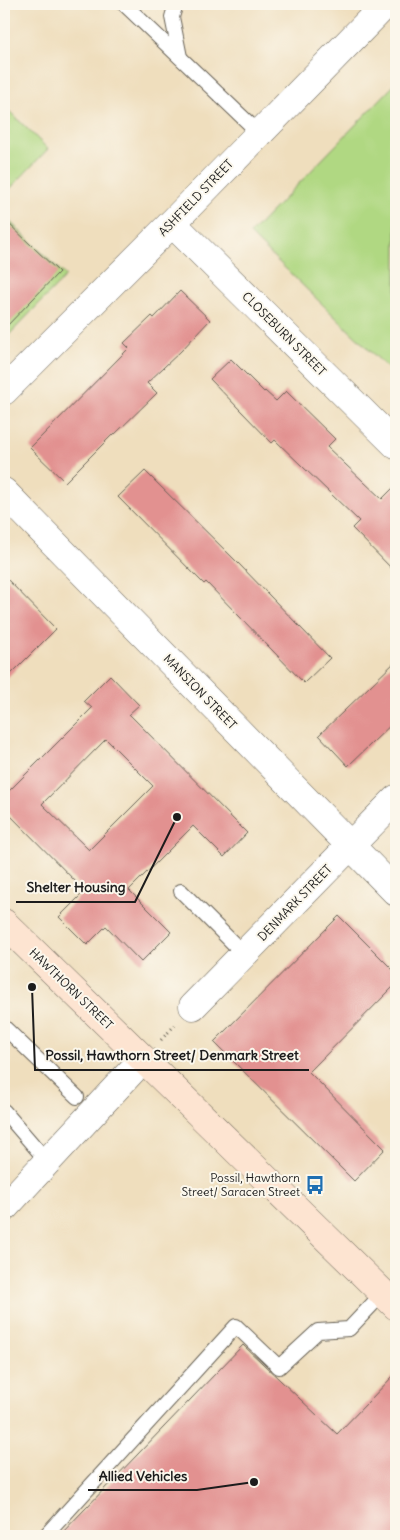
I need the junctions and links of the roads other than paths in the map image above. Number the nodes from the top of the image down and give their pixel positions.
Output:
1 (124, 4) edge
2 (181, 4) edge
3 (386, 4) edge
4 (174, 10) edge
5 (180, 57) junction
6 (259, 133) junction
7 (172, 223) junction
8 (4, 391) edge
9 (396, 445) edge
10 (4, 492) edge
11 (396, 799) edge
12 (351, 845) junction
13 (181, 891) dead end
14 (396, 892) edge
15 (4, 923) edge
16 (244, 954) junction
17 (193, 1006) road end
18 (4, 1027) edge
19 (143, 1059) junction
20 (77, 1097) dead end
21 (4, 1111) edge
22 (47, 1161) junction
23 (4, 1208) edge
24 (390, 1299) edge
25 (47, 1536) edge

1 - 5 lane
2 - 4 lane
3 - 6 street, ASHFIELD STREET
4 - 5 lane
5 - 6 lane
6 - 7 street, ASHFIELD STREET
7 - 8 street, ASHFIELD STREET
7 - 9 street, CLOSEBURN STREET
10 - 12 street, MANSION STREET
11 - 12 street, DENMARK STREET
12 - 14 street, MANSION STREET
12 - 16 street, DENMARK STREET
13 - 16 lane
15 - 19 main road, HAWTHORN STREET
16 - 17 street, DENMARK STREET
18 - 20 lane
19 - 22 street
19 - 24 main road, HAWTHORN STREET
21 - 22 lane
22 - 23 street
24 - 25 lane

